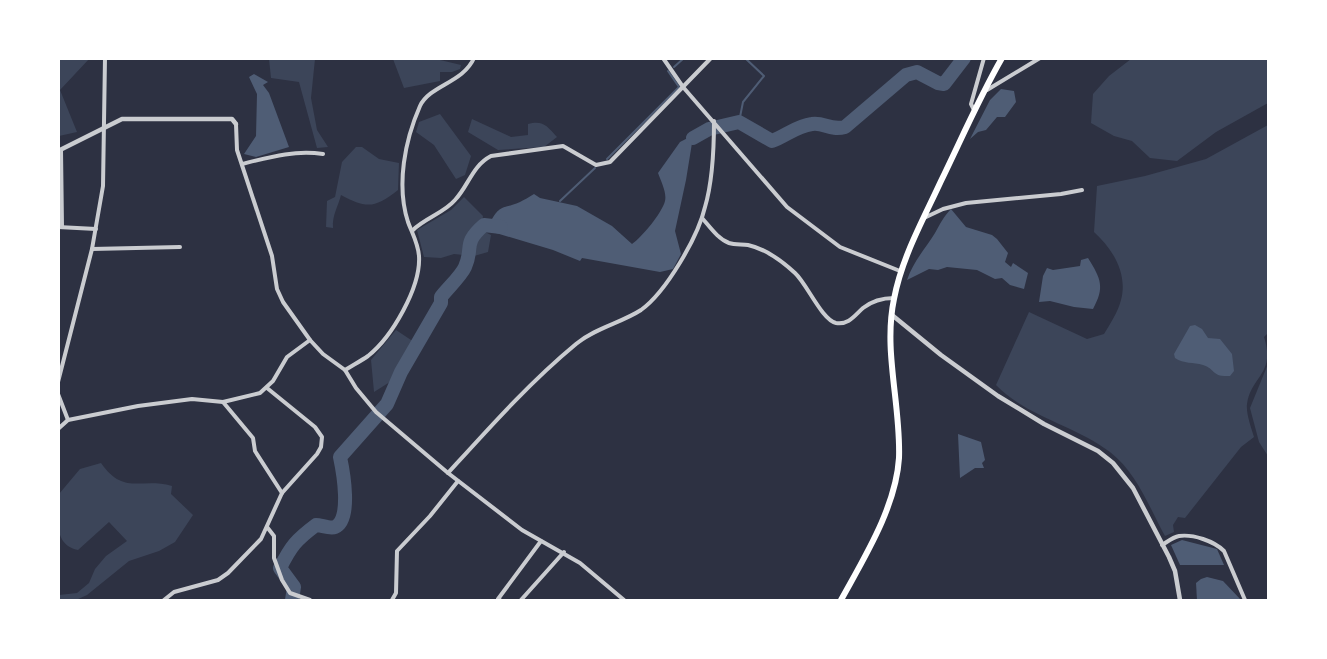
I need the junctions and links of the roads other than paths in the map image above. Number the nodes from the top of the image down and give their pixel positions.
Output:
1 (105, 58) edge
2 (474, 58) edge
3 (663, 58) edge
4 (711, 58) edge
5 (984, 58) edge
6 (1002, 58) edge
7 (1040, 58) edge
8 (683, 87) junction
9 (984, 87) junction
10 (974, 111) junction
11 (236, 124) joint
12 (715, 124) junction
13 (105, 126) junction
14 (60, 151) edge
15 (323, 154) dead end
16 (242, 164) junction
17 (1082, 190) dead end
18 (702, 218) junction
19 (923, 218) junction
20 (60, 227) edge
21 (96, 229) junction
22 (413, 230) junction
23 (180, 247) dead end
24 (92, 249) junction
25 (900, 271) junction
26 (894, 298) junction
27 (892, 315) junction
28 (310, 340) junction
29 (345, 370) junction
30 (58, 382) edge
31 (267, 388) junction
32 (58, 394) edge
33 (223, 402) junction
34 (68, 420) junction
35 (58, 429) edge
36 (448, 473) junction
37 (458, 481) junction
38 (282, 493) junction
39 (267, 527) junction
40 (541, 540) junction
41 (1162, 545) junction
42 (564, 552) junction
43 (164, 600) edge
44 (310, 600) edge
45 (392, 600) edge
46 (500, 600) edge
47 (521, 600) edge
48 (624, 600) edge
49 (841, 600) edge
50 (1180, 600) edge
51 (1245, 600) edge

1 - 13 street
2 - 22 street
3 - 8 street
4 - 8 street
5 - 10 street
6 - 9 main road
7 - 9 street
8 - 12 street
8 - 22 street
9 - 10 main road
10 - 19 main road
11 - 13 street
11 - 16 street
12 - 18 street
12 - 25 street
13 - 14 street
13 - 21 street
14 - 20 street
15 - 16 street
16 - 28 street
17 - 19 street
18 - 26 street
18 - 36 street
19 - 25 main road
20 - 21 street
21 - 24 street
22 - 29 street
23 - 24 street
24 - 30 street
25 - 26 main road
26 - 27 main road
27 - 41 street
27 - 49 main road
28 - 29 street
28 - 31 street
29 - 36 street
31 - 33 street
31 - 38 street
32 - 34 street
33 - 34 street
33 - 38 street
34 - 35 street
36 - 37 street
37 - 40 street
37 - 45 street
38 - 39 street
39 - 43 street
39 - 44 street
40 - 42 street
40 - 46 street
41 - 50 street
41 - 51 street
42 - 47 street
42 - 48 street

